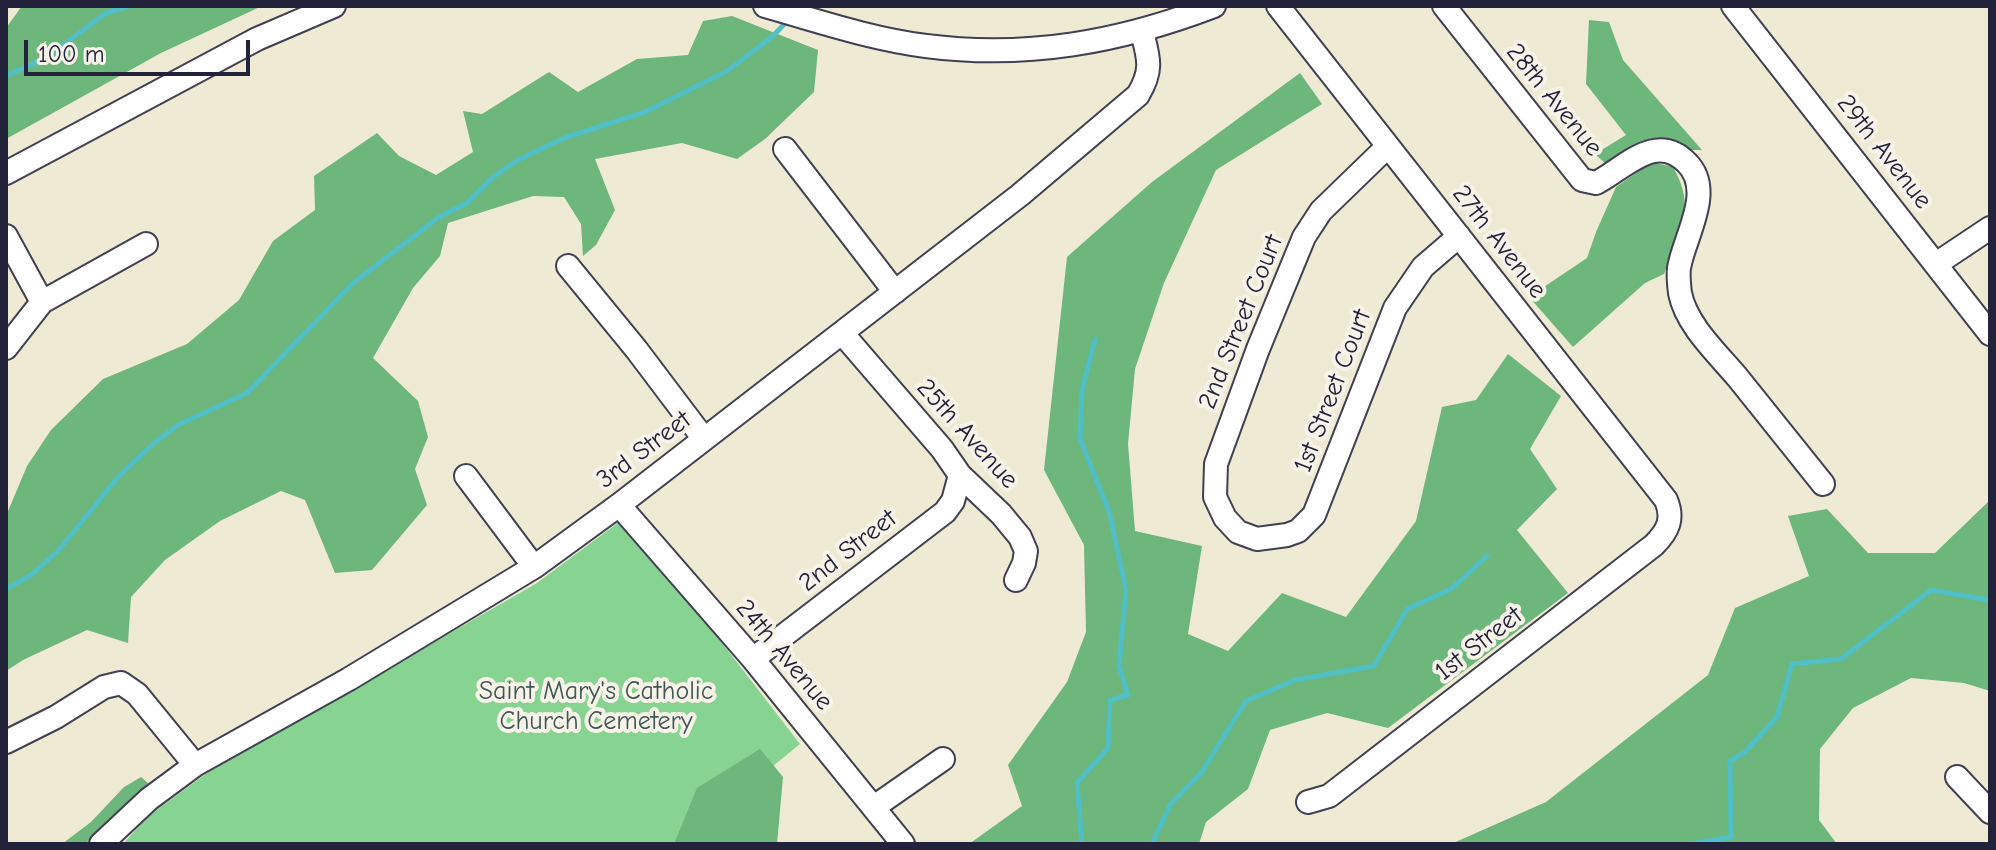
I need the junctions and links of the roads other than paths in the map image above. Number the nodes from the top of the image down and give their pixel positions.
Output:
1 (334, 6) edge
2 (765, 6) edge
3 (1214, 6) edge
4 (1278, 6) edge
5 (1444, 6) edge
6 (1733, 6) edge
7 (1142, 32) junction
8 (1388, 146) junction
9 (785, 149) dead end
10 (6, 173) edge
11 (1990, 228) edge
12 (6, 236) edge
13 (1459, 236) junction
14 (146, 244) dead end
15 (1936, 264) junction
16 (568, 266) dead end
17 (895, 292) junction
18 (42, 302) junction
19 (842, 333) junction
20 (1990, 334) edge
21 (6, 348) edge
22 (704, 439) junction
23 (960, 475) junction
24 (466, 476) dead end
25 (1823, 484) dead end
26 (619, 505) junction
27 (1671, 516) joint
28 (1247, 536) joint
29 (534, 567) junction
30 (1016, 580) dead end
31 (753, 659) junction
32 (6, 742) edge
33 (943, 759) dead end
34 (195, 765) junction
35 (1957, 777) dead end
36 (1308, 802) dead end
37 (874, 807) junction
38 (1990, 812) edge
39 (101, 844) edge
40 (903, 844) edge

1 - 10 street
2 - 7 street
3 - 7 street
4 - 8 street, 27th Avenue
5 - 25 street, 28th Avenue
6 - 15 street, 29th Avenue
7 - 17 street, 3rd Street
8 - 13 street, 27th Avenue
8 - 28 street, 2nd Street Court
9 - 17 street
11 - 15 street
12 - 18 street
13 - 27 street, 27th Avenue
13 - 28 street, 1st Street Court
14 - 18 street
15 - 20 street, 29th Avenue
16 - 22 street
17 - 19 street, 3rd Street
18 - 21 street
19 - 22 street, 3rd Street
19 - 23 street, 25th Avenue
22 - 26 street, 3rd Street
23 - 30 street, 25th Avenue
23 - 31 street, 2nd Street
24 - 29 street
26 - 29 street, 3rd Street
26 - 31 street, 24th Avenue
27 - 36 street, 1st Street
29 - 34 street, 3rd Street
31 - 37 street, 24th Avenue
32 - 34 street
33 - 37 street
34 - 39 street, 3rd Street
35 - 38 street
37 - 40 street, 24th Avenue

